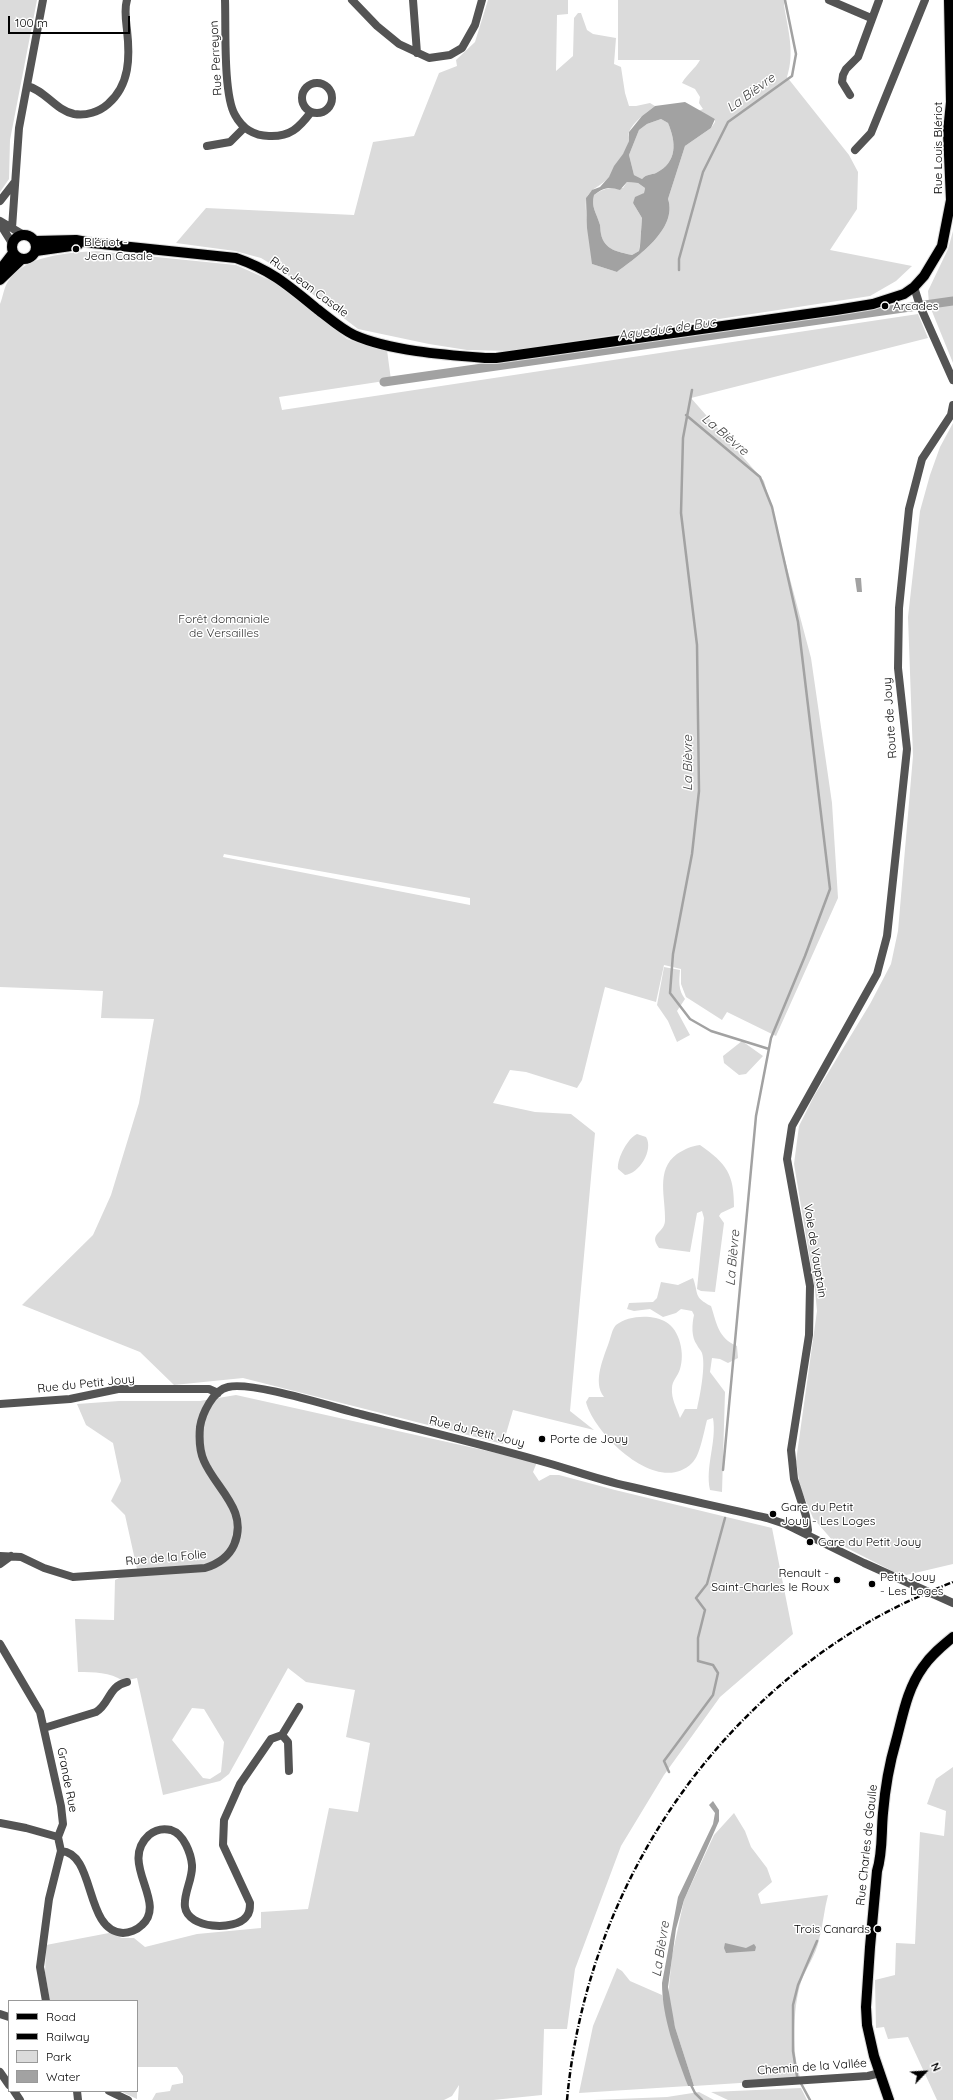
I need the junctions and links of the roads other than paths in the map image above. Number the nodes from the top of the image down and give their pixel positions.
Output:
1 (43, 0) edge
2 (127, 0) edge
3 (225, 0) edge
4 (352, 0) edge
5 (413, 0) edge
6 (482, 0) edge
7 (829, 0) edge
8 (879, 0) edge
9 (925, 0) edge
10 (949, 0) edge
11 (871, 18) junction
12 (417, 53) junction
13 (27, 86) junction
14 (850, 95) dead end
15 (311, 112) dead end
16 (244, 128) junction
17 (207, 146) dead end
18 (855, 150) dead end
19 (15, 180) junction
20 (0, 201) edge
21 (0, 222) edge
22 (12, 228) junction
23 (22, 234) junction
24 (36, 246) junction
25 (13, 248) junction
26 (22, 259) junction
27 (0, 270) edge
28 (0, 280) edge
29 (914, 287) junction
30 (953, 380) edge
31 (953, 405) edge
32 (821, 1072) joint
33 (218, 1392) junction
34 (0, 1404) edge
35 (807, 1534) junction
36 (0, 1556) edge
37 (11, 1556) junction
38 (0, 1564) edge
39 (953, 1603) edge
40 (953, 1636) edge
41 (0, 1644) edge
42 (127, 1682) dead end
43 (299, 1707) dead end
44 (44, 1728) junction
45 (282, 1735) junction
46 (289, 1771) dead end
47 (0, 1823) edge
48 (58, 1837) junction
49 (61, 1851) junction
50 (46, 2000) edge
51 (0, 2072) edge
52 (880, 2073) junction
53 (8, 2083) edge
54 (746, 2084) dead end
55 (111, 2092) edge
56 (128, 2100) edge
57 (889, 2100) edge
58 (896, 2100) edge

1 - 13 street
2 - 13 street
3 - 16 street, Rue Perreyon
4 - 12 street
5 - 12 street
6 - 12 street
7 - 11 street
8 - 11 street
9 - 18 street
10 - 29 main road, Rue Louis Blériot
11 - 14 street
13 - 19 street
15 - 16 street
16 - 17 street
19 - 20 street
19 - 22 street
21 - 22 street
21 - 25 street
22 - 23 street
23 - 24 main road
23 - 25 main road
24 - 26 main road
24 - 29 main road, Rue Jean Casale
25 - 26 main road
25 - 27 main road
26 - 28 main road
29 - 30 street
31 - 32 street, Route de Jouy
32 - 35 street, Voie de Vauptain
33 - 34 street, Rue du Petit Jouy
33 - 35 street, Rue du Petit Jouy
33 - 37 street, Rue de la Folie
35 - 39 street, Rue du Petit Jouy
36 - 37 street, Rue de la Folie
37 - 38 street
40 - 52 main road, Rue Charles de Gaulle
41 - 44 street, Grande Rue
42 - 44 street
43 - 45 street
44 - 48 street, Grande Rue
45 - 46 street
45 - 49 street
47 - 48 street
48 - 49 street, Grande Rue
49 - 50 street, Grande Rue
51 - 53 street
52 - 54 street, Chemin de la Vallée
52 - 57 main road, Rue Charles de Gaulle
52 - 58 main road, Rue Charles de Gaulle
55 - 56 street

